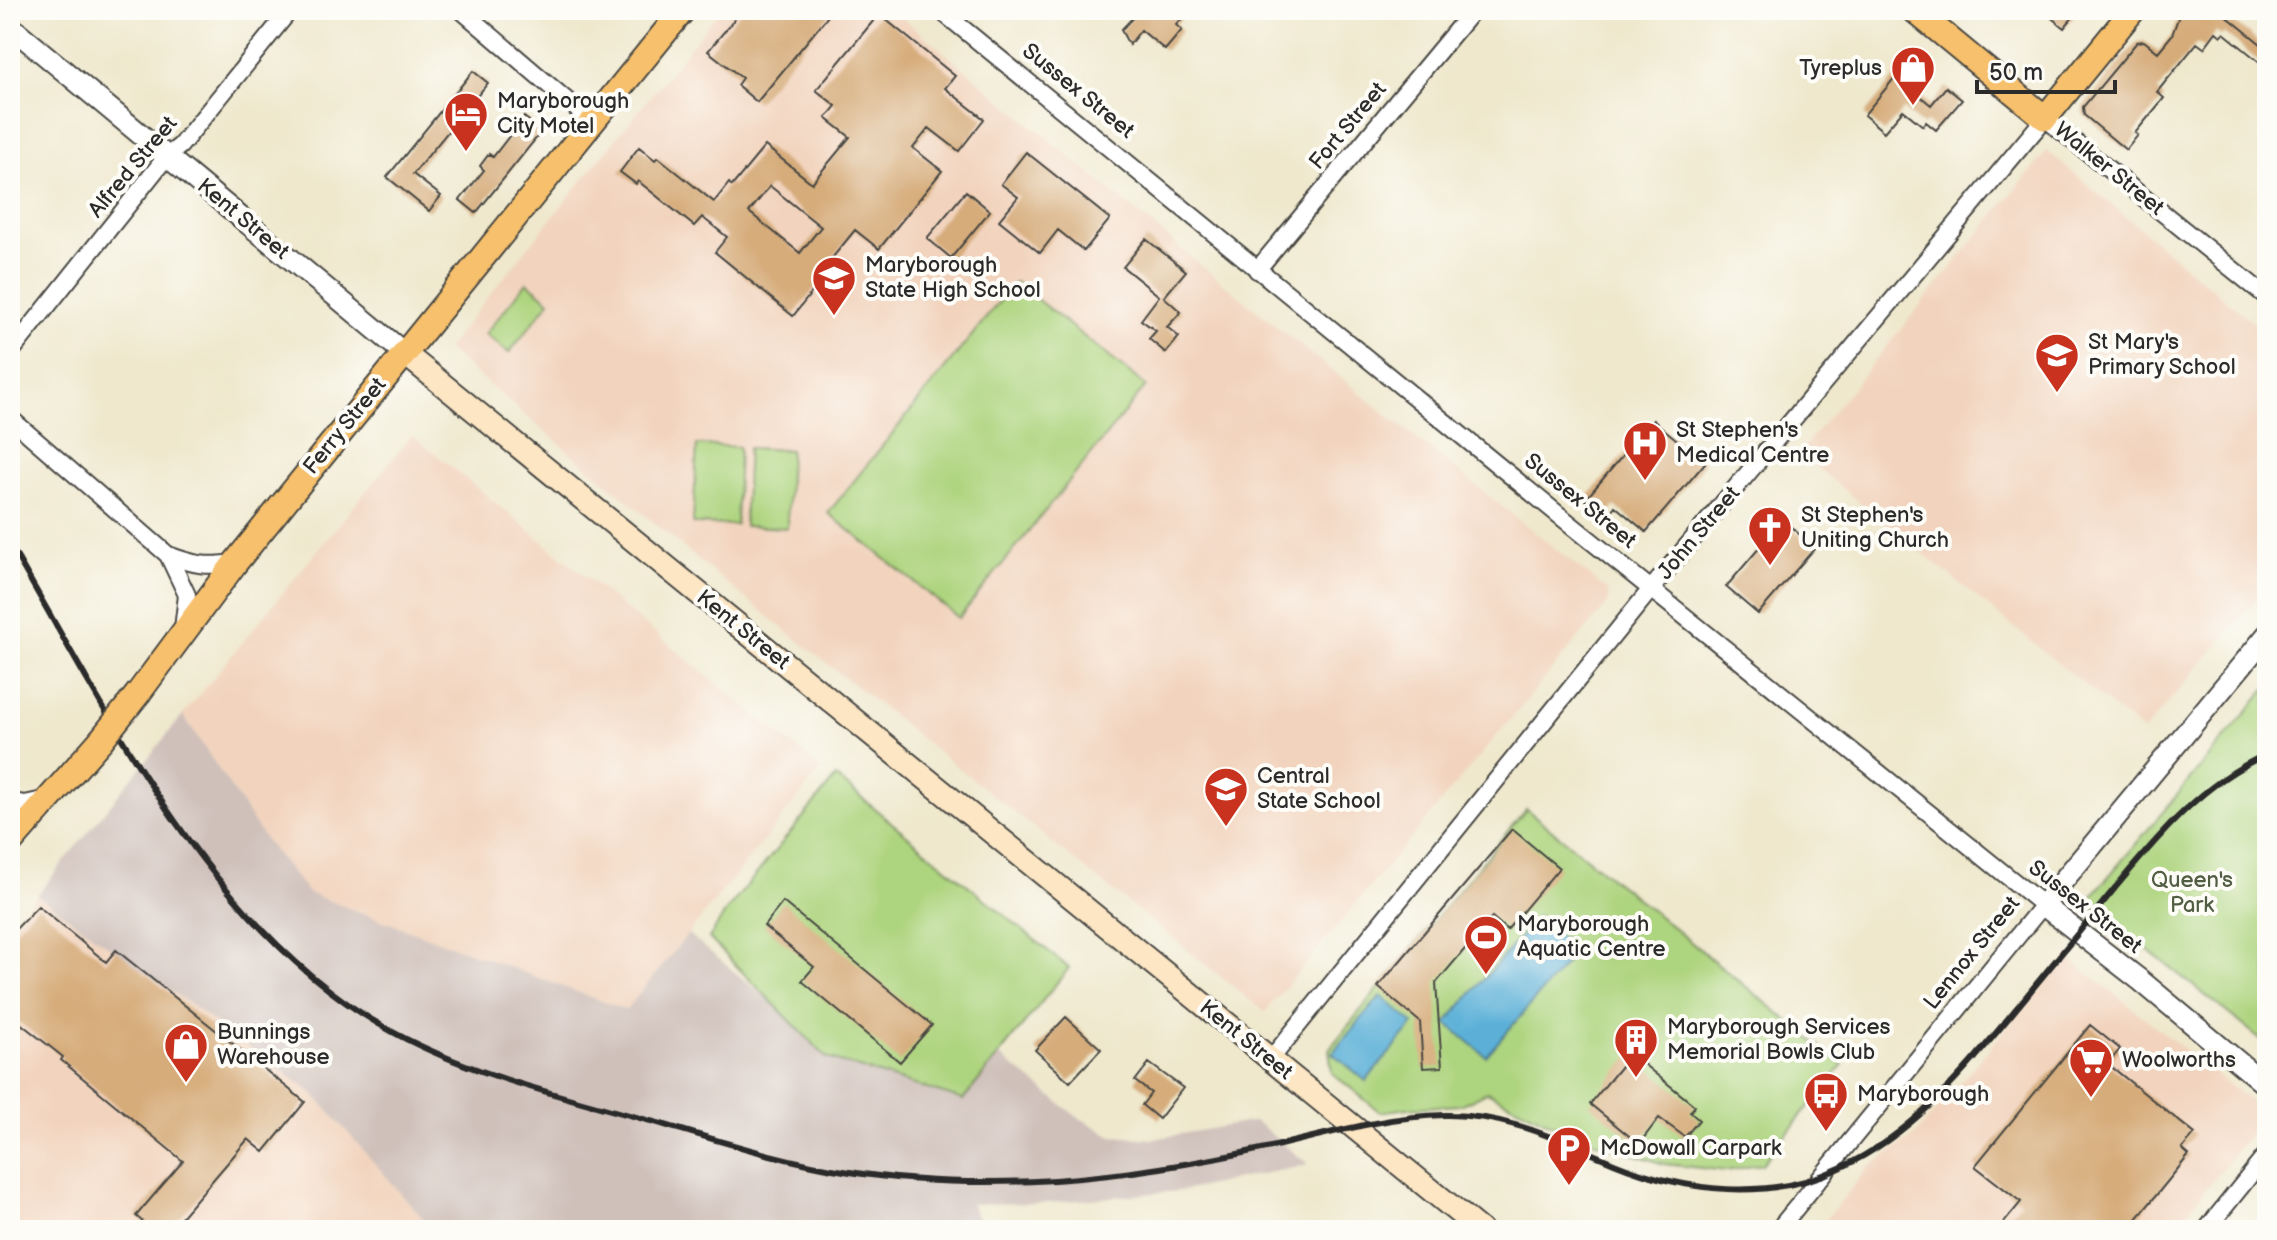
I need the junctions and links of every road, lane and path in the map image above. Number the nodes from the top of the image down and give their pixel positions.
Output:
1 (290, 10) edge
2 (461, 10) edge
3 (683, 10) edge
4 (940, 10) edge
5 (1473, 10) edge
6 (1914, 10) edge
7 (2133, 10) edge
8 (10, 26) edge
9 (2045, 118) junction
10 (592, 122) junction
11 (167, 156) junction
12 (1257, 270) junction
13 (2267, 297) edge
14 (10, 353) edge
15 (404, 353) junction
16 (10, 418) edge
17 (168, 555) junction
18 (235, 563) junction
19 (1651, 589) junction
20 (183, 631) junction
21 (2267, 635) edge
22 (53, 798) junction
23 (10, 802) edge
24 (10, 843) edge
25 (2043, 905) junction
26 (1270, 1060) junction
27 (2267, 1086) edge
28 (2267, 1154) edge
29 (1480, 1230) edge
30 (1778, 1230) edge
31 (2206, 1230) edge

1 - 11 street, Alfred Street
2 - 10 street
3 - 10 main road, Ferry Street
4 - 12 street, Sussex Street
5 - 12 street, Fort Street
6 - 9 main road, Walker Street
7 - 9 main road, John Street
8 - 11 street, Kent Street
9 - 13 street, Walker Street
9 - 19 street, John Street
10 - 15 main road, Ferry Street
11 - 14 street, Alfred Street
11 - 15 street, Kent Street
12 - 19 street, Sussex Street
15 - 18 main road, Ferry Street
15 - 26 main road, Kent Street
16 - 17 street
17 - 18 street
17 - 20 street
18 - 20 main road, Ferry Street
19 - 25 street, Sussex Street
19 - 26 street, John Street
20 - 22 main road, Ferry Street, bridge
21 - 25 street, Lennox Street
22 - 23 street
22 - 24 main road, Ferry Street
25 - 27 street, Sussex Street
25 - 30 street, Lennox Street
26 - 29 main road, Kent Street
28 - 31 street

